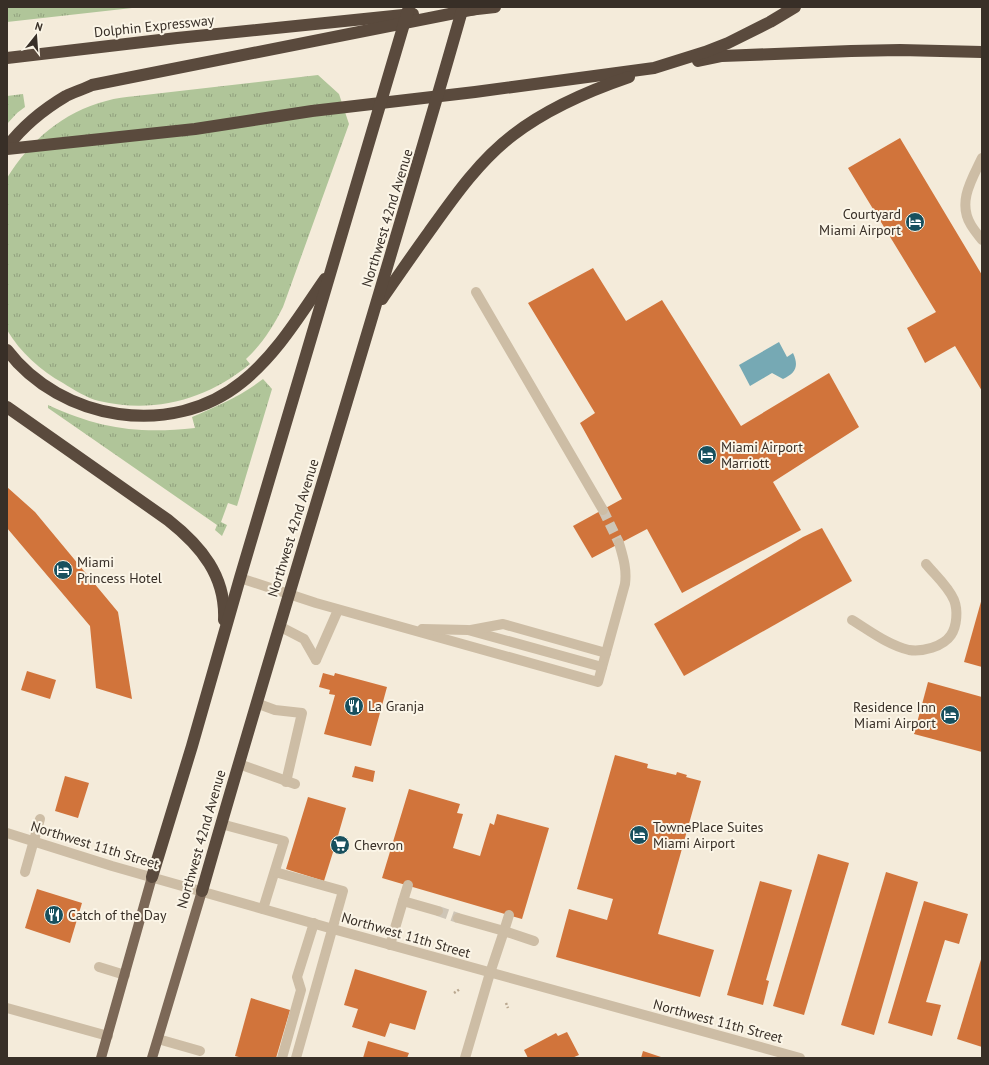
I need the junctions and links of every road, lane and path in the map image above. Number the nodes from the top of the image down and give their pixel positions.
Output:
1 (409, 7) edge
2 (495, 7) edge
3 (794, 7) edge
4 (469, 8) edge
5 (377, 23) junction
6 (982, 52) edge
7 (7, 58) edge
8 (7, 148) edge
9 (982, 158) edge
10 (982, 240) edge
11 (332, 270) junction
12 (476, 292) dead end
13 (376, 308) junction
14 (7, 350) edge
15 (7, 407) edge
16 (603, 510) tunnel mouth
17 (619, 543) tunnel mouth
18 (926, 564) dead end
19 (240, 578) junction
20 (288, 593) junction
21 (338, 610) junction
22 (852, 620) dead end
23 (279, 626) junction
24 (408, 629) junction
25 (468, 630) junction
26 (224, 638) junction
27 (606, 653) junction
28 (602, 667) junction
29 (256, 703) junction
30 (239, 764) junction
31 (40, 819) dead end
32 (221, 824) junction
33 (7, 833) edge
34 (34, 841) junction
35 (24, 872) dead end
36 (275, 872) junction
37 (152, 877) junction
38 (408, 885) dead end
39 (202, 891) junction
40 (403, 901) junction
41 (263, 909) junction
42 (438, 912) tunnel mouth
43 (509, 915) dead end
44 (458, 918) tunnel mouth
45 (314, 923) junction
46 (333, 929) junction
47 (504, 931) junction
48 (534, 940) dead end
49 (390, 945) junction
50 (99, 967) dead end
51 (490, 973) junction
52 (125, 975) junction
53 (460, 989) dead end
54 (454, 993) dead end
55 (506, 1003) dead end
56 (7, 1008) edge
57 (508, 1008) dead end
58 (108, 1036) junction
59 (158, 1039) junction
60 (200, 1051) dead end
61 (101, 1058) edge
62 (152, 1058) edge
63 (282, 1058) edge
64 (296, 1058) edge
65 (465, 1058) edge
66 (800, 1058) edge

1 - 11 highway
2 - 4 highway
3 - 8 highway
4 - 5 highway
4 - 13 highway, Northwest 42nd Avenue
5 - 7 highway, Dolphin Expressway
5 - 8 highway
6 - 13 highway
9 - 10 street
11 - 14 highway
11 - 19 highway
12 - 16 street
13 - 20 highway, Northwest 42nd Avenue
15 - 26 highway
17 - 27 street
18 - 22 street
19 - 20 street
19 - 26 highway
20 - 21 street
20 - 23 highway, Northwest 42nd Avenue
21 - 23 street
21 - 24 street
23 - 29 highway, Northwest 42nd Avenue
24 - 25 street
24 - 28 street
25 - 27 street
25 - 28 street
26 - 37 highway
27 - 28 street
29 - 30 highway, Northwest 42nd Avenue
29 - 30 street
30 - 32 highway, Northwest 42nd Avenue
31 - 34 street
32 - 36 street
32 - 39 highway, Northwest 42nd Avenue
33 - 34 street, Northwest 11th Street
34 - 35 street
34 - 37 street, Northwest 11th Street
36 - 41 street
36 - 46 street
37 - 39 street, Northwest 11th Street
37 - 52 main road
38 - 40 street
39 - 41 street, Northwest 11th Street
39 - 59 main road, Northwest 42nd Avenue
40 - 42 street
40 - 49 street
41 - 45 street, Northwest 11th Street
43 - 47 street
44 - 47 street
45 - 46 street, Northwest 11th Street
45 - 63 street
46 - 49 street, Northwest 11th Street
46 - 64 street
47 - 48 street
47 - 51 street
49 - 51 street, Northwest 11th Street
50 - 52 street
51 - 65 street
51 - 66 street, Northwest 11th Street
52 - 58 main road
53 - 54 path
55 - 57 path
56 - 58 street
58 - 61 main road
59 - 60 street
59 - 62 main road, Northwest 42nd Avenue

